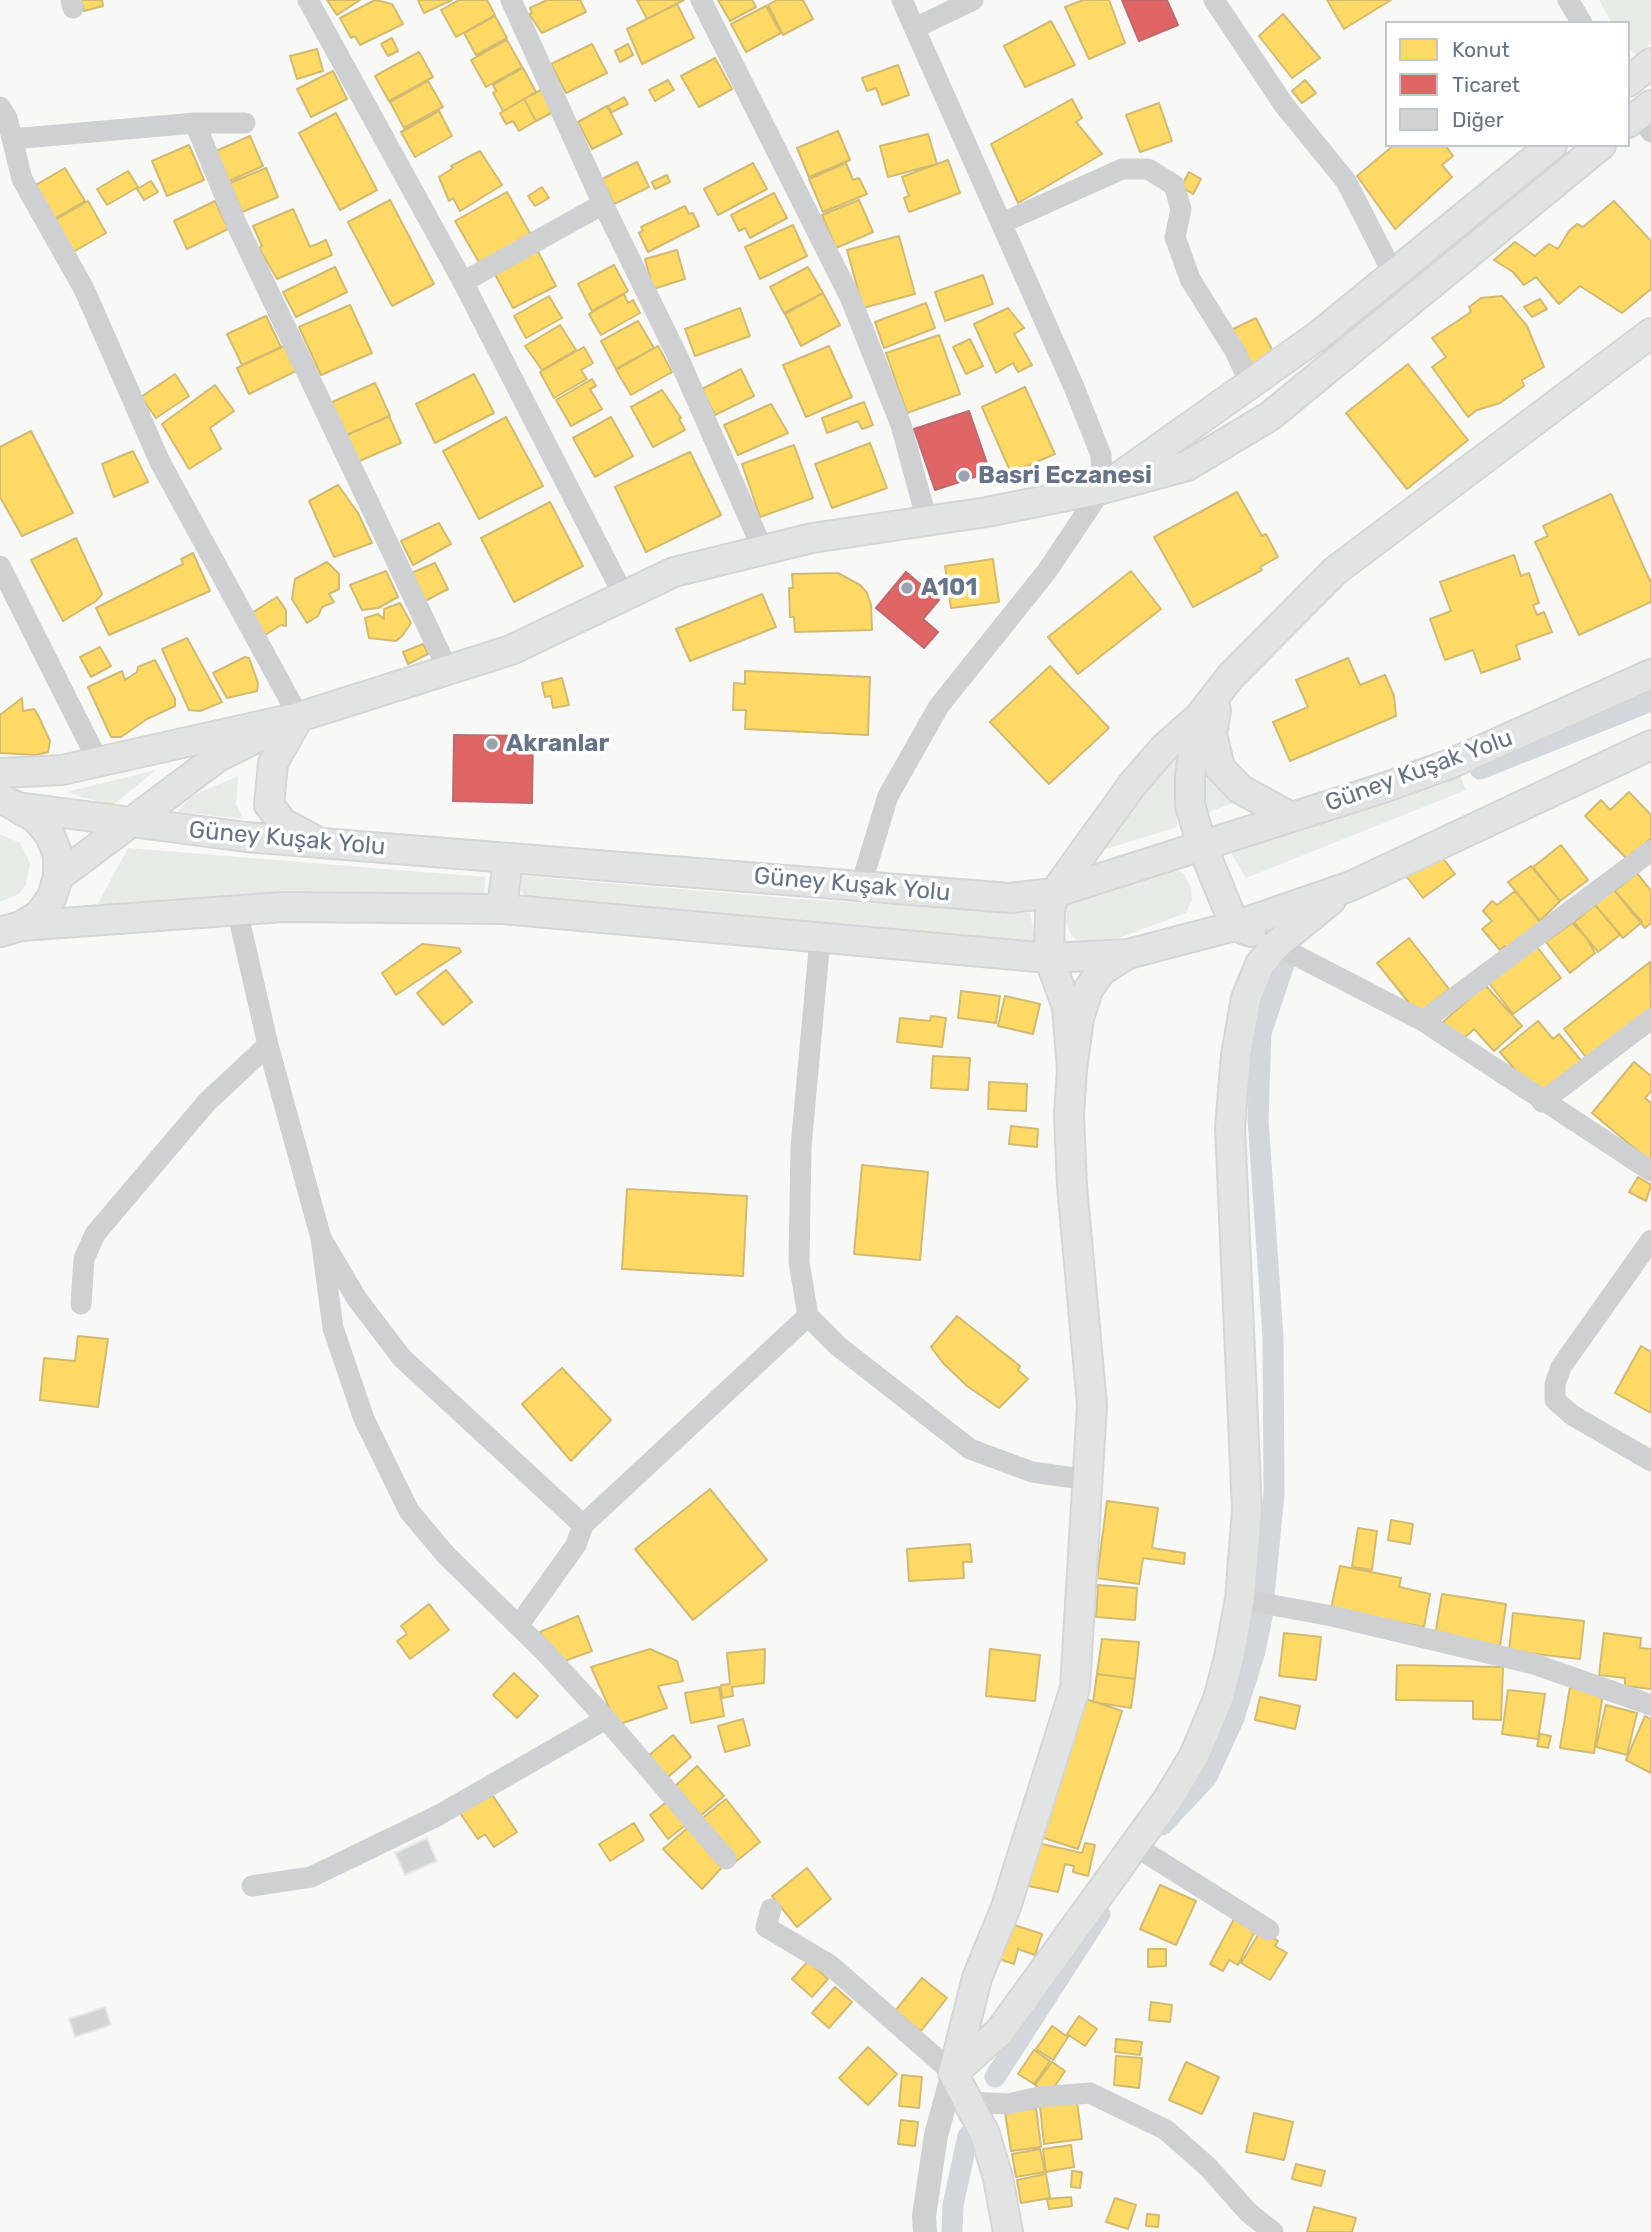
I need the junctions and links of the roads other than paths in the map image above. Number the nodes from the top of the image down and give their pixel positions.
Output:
1 (308, 0) edge
2 (511, 0) edge
3 (701, 0) edge
4 (902, 0) edge
5 (973, 0) edge
6 (1214, 0) edge
7 (1568, 0) edge
8 (1581, 21) edge
9 (915, 28) junction
10 (1651, 63) edge
11 (1630, 80) edge
12 (0, 107) edge
13 (195, 123) junction
14 (245, 123) dead end
15 (12, 139) junction
16 (1550, 147) edge
17 (1599, 147) edge
18 (603, 204) junction
19 (1002, 223) junction
20 (1394, 275) junction
21 (463, 282) junction
22 (1651, 333) edge
23 (1250, 383) junction
24 (1102, 489) junction
25 (927, 521) junction
26 (763, 550) junction
27 (0, 566) edge
28 (624, 596) junction
29 (449, 672) junction
30 (1651, 674) edge
31 (1230, 677) junction
32 (299, 717) junction
33 (1199, 718) junction
34 (1651, 745) edge
35 (99, 761) junction
36 (0, 773) edge
37 (6, 803) edge
38 (1292, 817) junction
39 (131, 822) junction
40 (321, 843) junction
41 (1202, 846) junction
42 (1651, 851) edge
43 (508, 858) junction
44 (58, 877) junction
45 (861, 885) junction
46 (1351, 886) junction
47 (1054, 893) junction
48 (237, 909) junction
49 (502, 909) junction
50 (1235, 926) junction
51 (10, 929) edge
52 (820, 939) junction
53 (1276, 945) junction
54 (1128, 954) junction
55 (1049, 958) junction
56 (1651, 1018) edge
57 (1423, 1021) junction
58 (268, 1045) junction
59 (1072, 1069) junction
60 (1542, 1102) junction
61 (1651, 1171) edge
62 (321, 1238) junction
63 (1651, 1240) edge
64 (81, 1304) dead end
65 (808, 1316) junction
66 (1651, 1461) edge
67 (1089, 1479) junction
68 (583, 1525) junction
69 (1245, 1600) junction
70 (518, 1626) junction
71 (1651, 1706) edge
72 (606, 1719) junction
73 (1135, 1846) junction
74 (726, 1859) dead end
75 (251, 1886) dead end
76 (771, 1909) dead end
77 (1269, 1930) dead end
78 (953, 2073) junction
79 (969, 2102) junction
80 (926, 2232) edge
81 (1008, 2232) edge
82 (1273, 2232) edge

1 - 21 street
2 - 18 street
3 - 25 street
4 - 9 street
5 - 9 street
6 - 20 street
7 - 8 street
9 - 19 street
10 - 11 main road
12 - 15 street
13 - 14 street
13 - 15 street
13 - 29 street
15 - 32 street
16 - 20 main road
17 - 24 main road
18 - 21 street
18 - 26 street
19 - 23 street
19 - 24 street
20 - 23 main road
21 - 28 street
22 - 31 main road
23 - 24 main road
24 - 25 main road
24 - 45 street
25 - 26 main road
26 - 28 main road
27 - 35 street
28 - 29 main road
29 - 32 main road
30 - 38 main road, Güney Kuşak Yolu
31 - 33 main road
31 - 38 main road
32 - 35 main road
32 - 39 main road
32 - 40 main road
33 - 41 main road
33 - 47 main road
34 - 46 main road
35 - 36 main road
37 - 39 main road, Güney Kuşak Yolu
37 - 44 main road
38 - 41 main road, Güney Kuşak Yolu
39 - 40 main road, Güney Kuşak Yolu
39 - 44 main road
40 - 43 main road, Güney Kuşak Yolu
41 - 47 main road, Güney Kuşak Yolu
41 - 50 main road
42 - 57 street
43 - 45 main road, Güney Kuşak Yolu
43 - 49 main road
44 - 51 main road
45 - 47 main road, Güney Kuşak Yolu
46 - 50 main road
46 - 53 main road
47 - 55 main road
48 - 49 main road
48 - 51 main road
48 - 58 street
49 - 52 main road
50 - 53 main road
50 - 54 main road
52 - 55 main road
52 - 65 street
53 - 57 street
53 - 69 main road
54 - 55 main road
54 - 59 main road
55 - 59 main road
56 - 60 street
57 - 60 street
58 - 62 street
58 - 64 street
59 - 67 main road
60 - 61 street
62 - 68 street
62 - 70 street
63 - 66 street
65 - 67 street
65 - 68 street
67 - 78 main road
68 - 70 street
69 - 71 street
69 - 73 main road
70 - 72 street
72 - 74 street
72 - 75 street
73 - 77 street
73 - 78 main road
76 - 78 street
78 - 79 main road
78 - 80 street
79 - 81 main road
79 - 82 street

